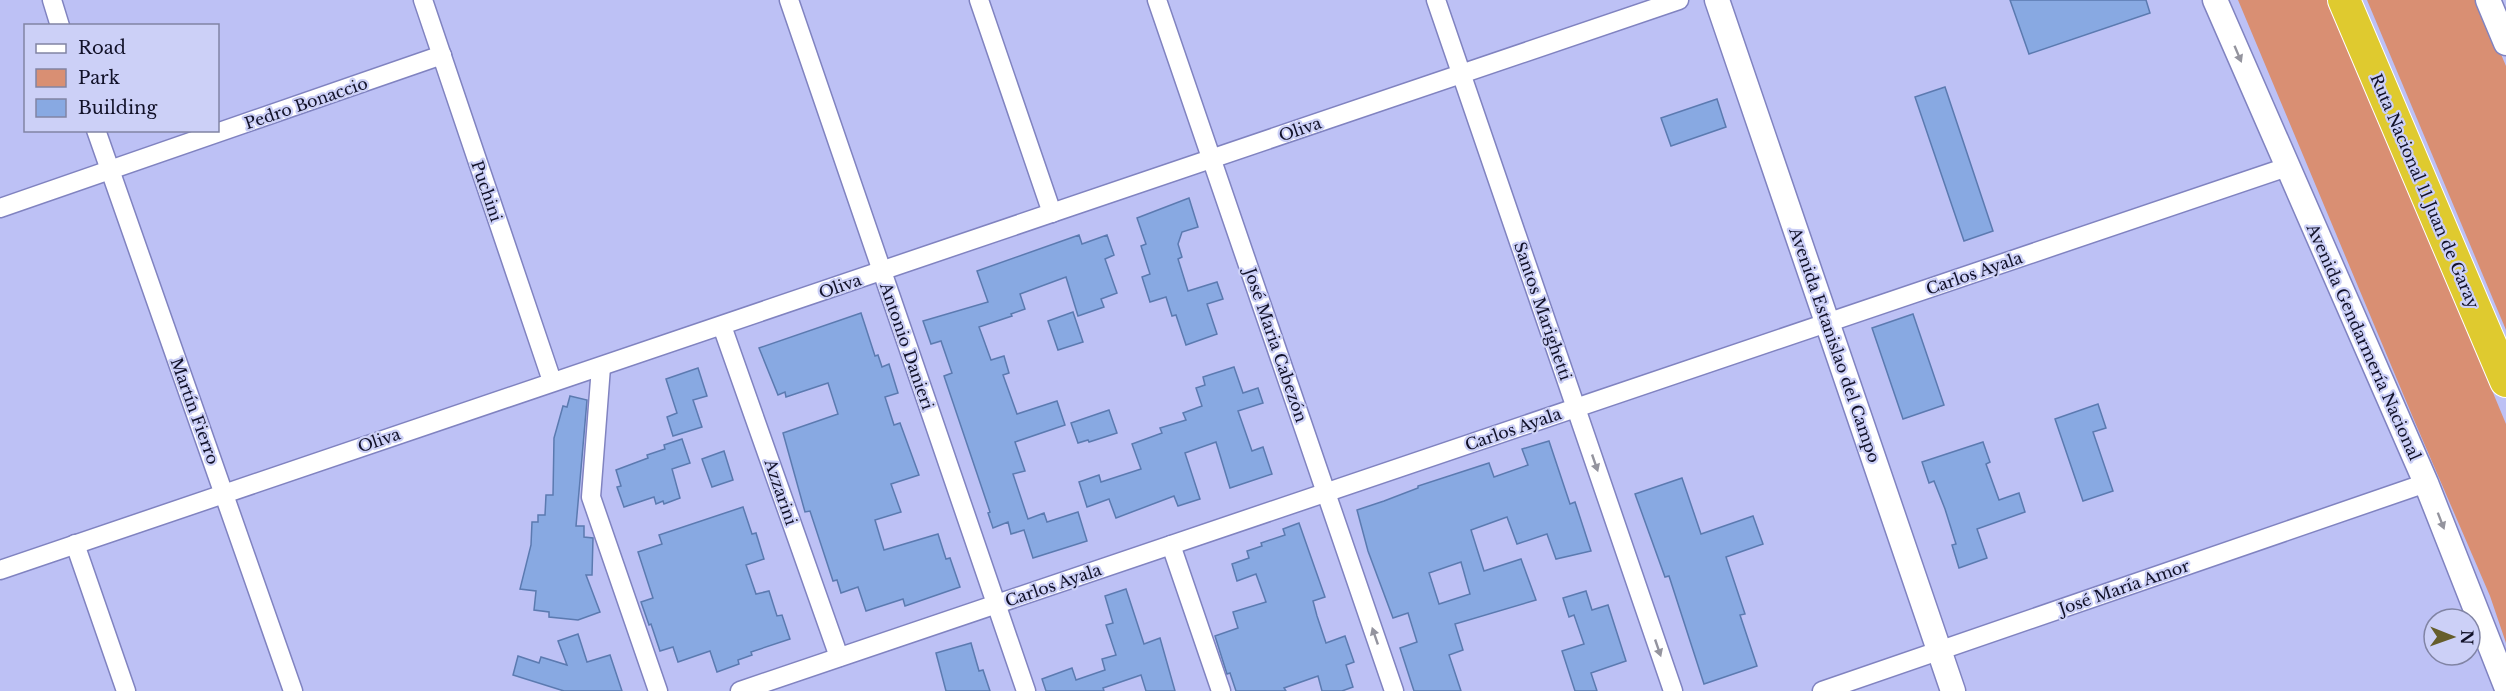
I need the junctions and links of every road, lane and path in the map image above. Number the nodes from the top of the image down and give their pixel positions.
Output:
1 (52, 0) edge
2 (423, 0) edge
3 (789, 0) edge
4 (979, 0) edge
5 (1157, 0) edge
6 (1436, 0) edge
7 (1679, 0) edge
8 (1718, 0) edge
9 (2215, 0) edge
10 (2344, 0) edge
11 (2488, 0) edge
12 (59, 24) edge
13 (2506, 43) edge
14 (442, 55) junction
15 (1462, 74) junction
16 (97, 132) edge
17 (1212, 159) junction
18 (2287, 167) junction
19 (110, 171) junction
20 (0, 208) edge
21 (1052, 213) junction
22 (882, 271) junction
23 (1827, 322) junction
24 (722, 326) junction
25 (601, 367) junction
26 (552, 381) junction
27 (2506, 381) edge
28 (1576, 408) junction
29 (2426, 483) junction
30 (1326, 492) junction
31 (224, 493) junction
32 (75, 544) junction
33 (1171, 545) junction
34 (0, 570) edge
35 (996, 604) junction
36 (1939, 651) junction
37 (839, 657) junction
38 (2506, 686) edge
39 (126, 691) edge
40 (293, 691) edge
41 (658, 691) edge
42 (740, 691) edge
43 (1026, 691) edge
44 (1221, 691) edge
45 (1394, 691) edge
46 (1672, 691) edge
47 (1822, 691) edge
48 (1953, 691) edge

1 - 12 street
2 - 14 street, Puchini
3 - 22 street, Antonio Danieri
4 - 21 street
5 - 17 street, José Maria Cabezón
6 - 15 street, Santos Marighetti
7 - 15 street, Oliva
8 - 23 main road, Avenida Estanislao del Campo
9 -> 18 main road, Avenida Gendarmería Nacional
10 - 27 highway, Ruta Nacional 11 Juan de Garay
11 - 13 main road
14 - 19 street, Pedro Bonaccio
14 - 26 street, Puchini
15 - 17 street, Oliva
15 - 28 street, Santos Marighetti
16 - 19 street, Martín Fierro
17 - 21 street, Oliva
17 - 30 street, José Maria Cabezón
18 - 23 street, Carlos Ayala
18 - 29 main road, Avenida Gendarmería Nacional
19 - 20 street, Pedro Bonaccio
19 - 31 street, Martín Fierro
21 - 22 street, Oliva
22 - 24 street, Oliva
22 - 35 street, Antonio Danieri
23 - 28 street, Carlos Ayala
23 - 36 main road, Avenida Estanislao del Campo
24 - 25 street, Oliva
24 - 37 street, Azzarini
25 - 26 street, Oliva
25 - 41 street
26 - 31 street, Oliva
28 - 30 street, Carlos Ayala
28 -> 46 street, Santos Marighetti
29 - 36 street, José María Amor
29 -> 38 main road, Avenida Gendarmería Nacional
30 - 33 street, Carlos Ayala
45 -> 30 street, José Maria Cabezón
31 - 32 street, Oliva
31 - 40 street, Martín Fierro
32 - 34 street, Oliva
32 - 39 street
33 - 35 street, Carlos Ayala
33 - 44 street
35 - 37 street, Carlos Ayala
35 - 43 street, Antonio Danieri
36 - 47 street, José María Amor
36 - 48 main road, Avenida Estanislao del Campo
37 - 42 street, Carlos Ayala

